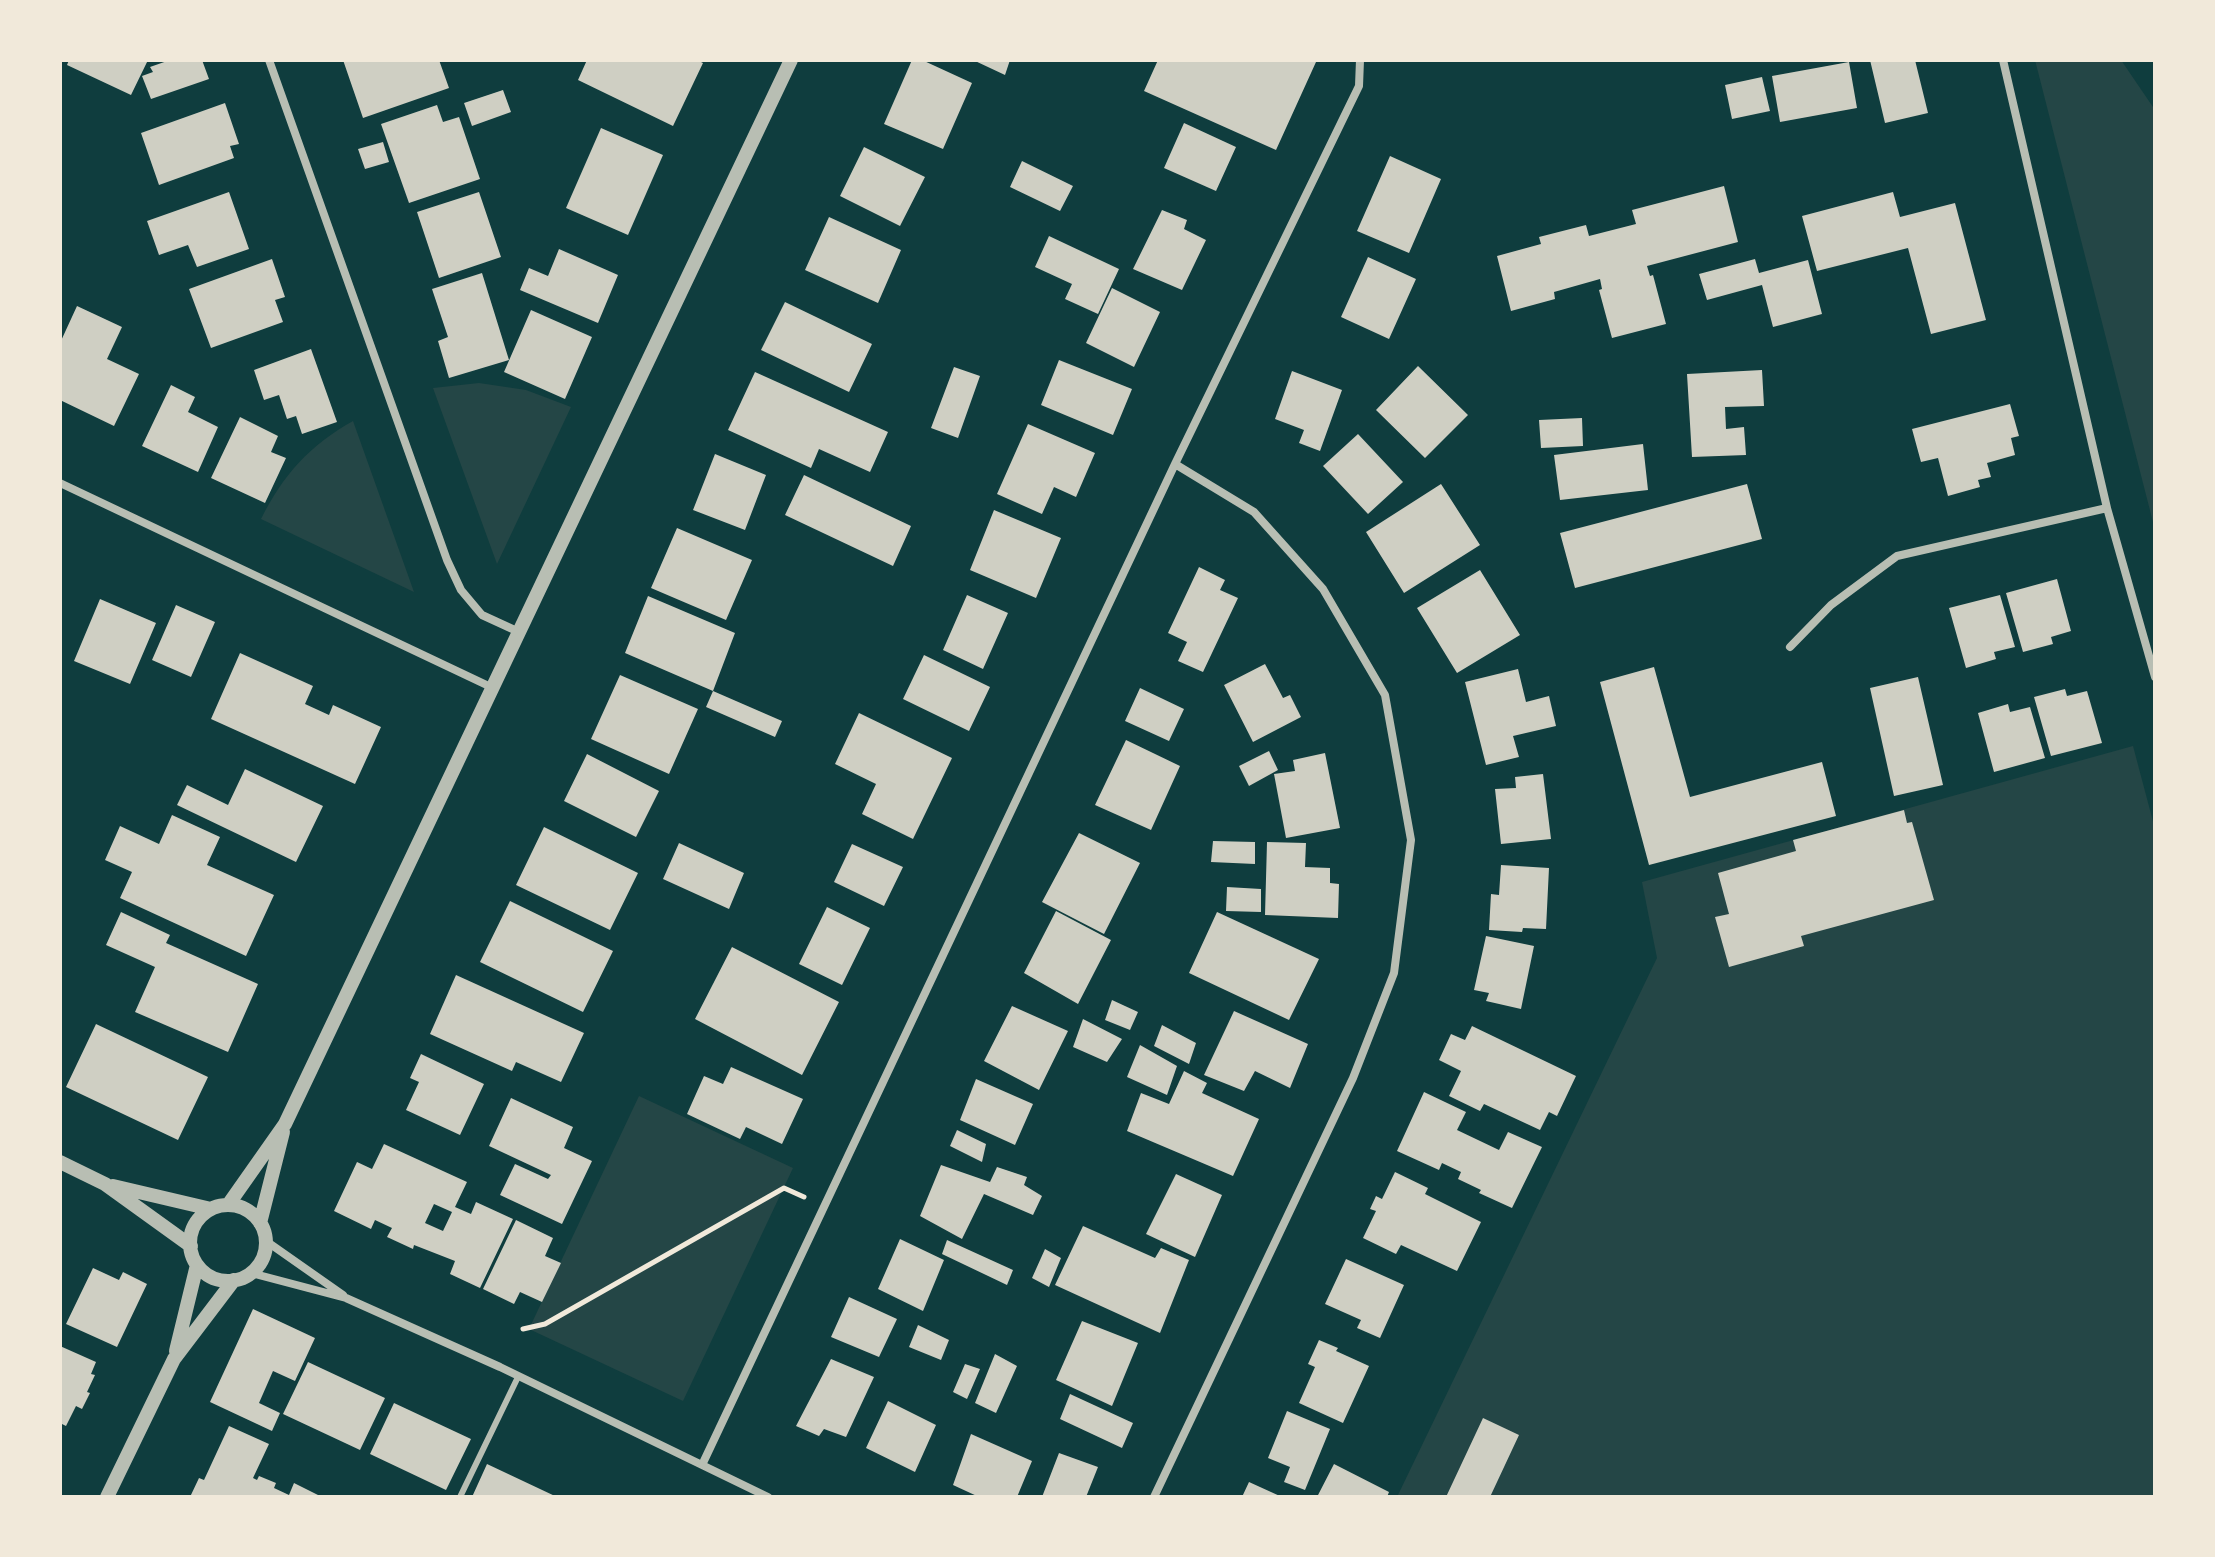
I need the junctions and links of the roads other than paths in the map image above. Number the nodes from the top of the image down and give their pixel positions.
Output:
1 (791, 60) edge
2 (1360, 60) edge
3 (2003, 60) edge
4 (270, 61) edge
5 (1175, 464) junction
6 (60, 483) edge
7 (2107, 508) junction
8 (519, 632) junction
9 (1790, 647) dead end
10 (2155, 677) edge
11 (493, 688) junction
12 (285, 1124) junction
13 (60, 1162) edge
14 (105, 1184) junction
15 (228, 1205) junction
16 (211, 1209) junction
17 (260, 1223) junction
18 (266, 1241) junction
19 (191, 1246) junction
20 (197, 1265) junction
21 (251, 1273) junction
22 (234, 1280) junction
23 (346, 1298) junction
24 (174, 1359) junction
25 (518, 1377) junction
26 (702, 1465) junction
27 (107, 1497) edge
28 (460, 1497) edge
29 (768, 1497) edge
30 (1154, 1497) edge

1 - 8 street
2 - 5 street
3 - 7 street
4 - 8 street
5 - 26 street
5 - 30 street
6 - 11 street
7 - 9 street
7 - 10 street
8 - 11 street
11 - 12 street
12 - 15 street
12 - 17 street
13 - 14 street
14 - 16 street
14 - 19 street
15 - 16 street
15 - 17 street
16 - 19 street
17 - 18 street
18 - 21 street
18 - 23 street
19 - 20 street
20 - 22 street
20 - 24 street
21 - 22 street
21 - 23 street
22 - 24 street
23 - 25 street
24 - 27 street
25 - 26 street
25 - 28 lane
26 - 29 street

